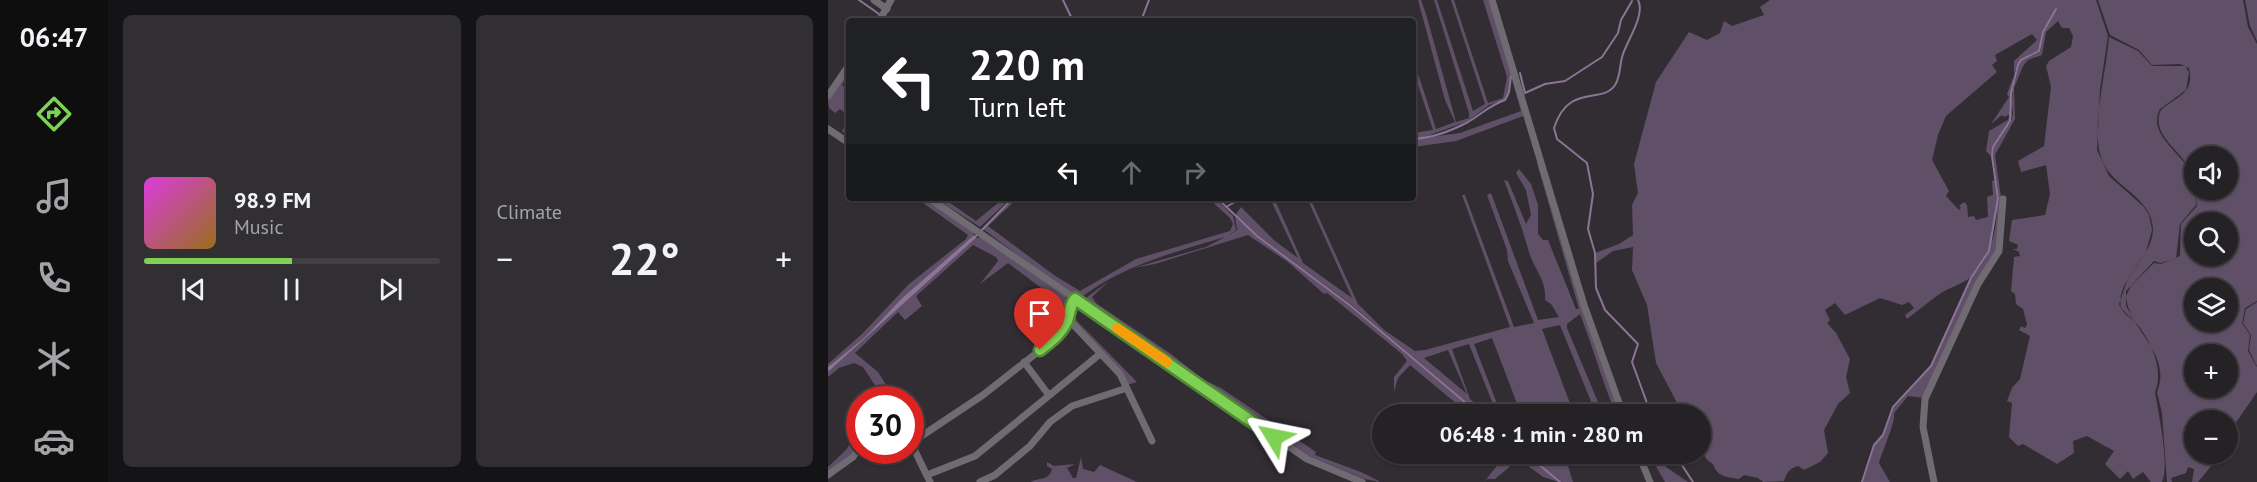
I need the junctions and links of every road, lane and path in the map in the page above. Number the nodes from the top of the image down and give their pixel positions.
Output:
1 (874, 0) edge
2 (891, 0) edge
3 (1492, 0) edge
4 (887, 9) junction
5 (881, 18) edge
6 (846, 69) edge
7 (828, 96) edge
8 (828, 129) edge
9 (846, 141) edge
10 (2003, 199) dead end
11 (933, 201) edge
12 (1075, 299) junction
13 (1068, 319) junction
14 (1100, 354) junction
15 (1024, 362) junction
16 (1127, 388) junction
17 (1047, 394) junction
18 (1619, 404) edge
19 (924, 435) edge
20 (1152, 441) dead end
21 (846, 463) edge
22 (922, 464) edge
23 (1643, 464) edge
24 (828, 475) edge
25 (928, 479) edge
26 (980, 482) edge
27 (1362, 482) edge
28 (1650, 482) edge
29 (1934, 482) edge

1 - 4 street
2 - 4 street
3 - 18 street
4 - 5 street
6 - 7 street
8 - 9 street
10 - 29 street
11 - 12 street
12 - 13 street
12 - 27 street
13 - 14 street
13 - 15 street
14 - 16 street
14 - 17 street
15 - 17 street
15 - 19 street
16 - 20 street
16 - 26 street
17 - 25 street
21 - 24 street
22 - 25 street
23 - 28 street

